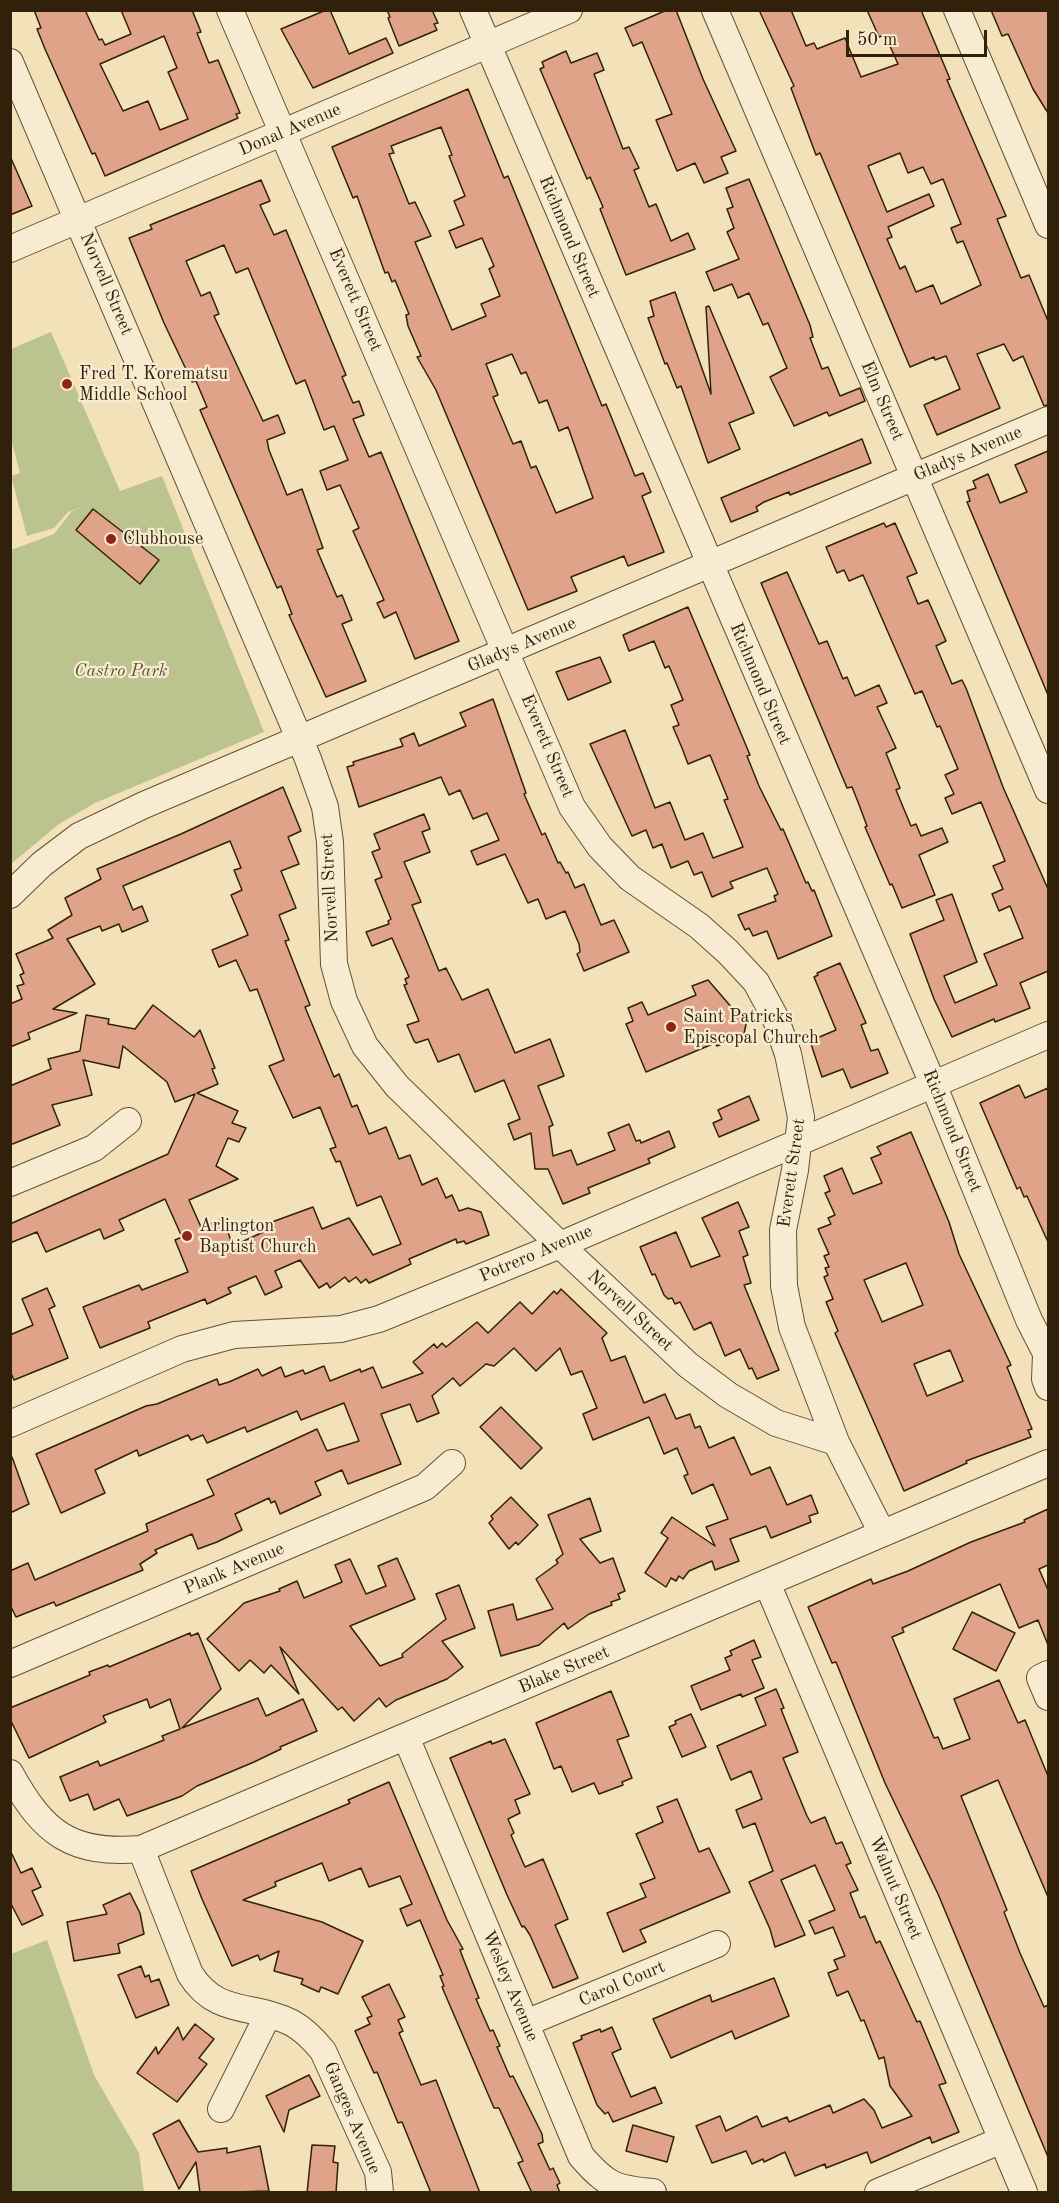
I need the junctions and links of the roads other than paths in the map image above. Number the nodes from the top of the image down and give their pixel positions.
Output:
1 (230, 10) edge
2 (473, 10) edge
3 (569, 10) edge
4 (715, 10) edge
5 (957, 10) edge
6 (488, 45) junction
7 (10, 62) edge
8 (283, 133) junction
9 (78, 220) junction
10 (1048, 225) edge
11 (10, 249) edge
12 (1048, 420) edge
13 (914, 477) junction
14 (709, 565) junction
15 (507, 651) junction
16 (300, 738) junction
17 (1048, 790) edge
18 (10, 895) edge
19 (1048, 1035) edge
20 (933, 1084) junction
21 (128, 1120) dead end
22 (798, 1143) junction
23 (10, 1183) edge
24 (560, 1245) junction
25 (1047, 1356) edge
26 (1048, 1387) edge
27 (10, 1424) edge
28 (836, 1442) junction
29 (1048, 1462) edge
30 (452, 1463) dead end
31 (882, 1533) junction
32 (767, 1583) junction
33 (10, 1664) edge
34 (1048, 1674) edge
35 (1048, 1697) edge
36 (406, 1737) junction
37 (10, 1773) edge
38 (141, 1848) junction
39 (717, 1944) dead end
40 (268, 2015) junction
41 (526, 2023) junction
42 (221, 2109) dead end
43 (1002, 2140) junction
44 (380, 2193) edge
45 (653, 2193) edge
46 (878, 2193) edge
47 (1024, 2193) edge

1 - 8 street, Everett Street
2 - 6 street, Richmond Street
3 - 6 street, Donal Avenue
4 - 13 street, Elm Street
5 - 10 street
6 - 8 street, Donal Avenue
6 - 14 street, Richmond Street
7 - 9 street, Norvell Street
8 - 9 street, Donal Avenue
8 - 15 street, Everett Street
9 - 11 street, Donal Avenue
9 - 16 street, Norvell Street
12 - 13 street, Gladys Avenue
13 - 14 street, Gladys Avenue
13 - 17 street, Elm Street
14 - 15 street, Gladys Avenue
14 - 20 street, Richmond Street
15 - 16 street, Gladys Avenue
15 - 22 street, Everett Street
16 - 18 street, Gladys Avenue
16 - 24 street, Norvell Street
19 - 20 street, Potrero Avenue
20 - 22 street, Potrero Avenue
20 - 25 street, Richmond Street
21 - 23 street
22 - 24 street, Potrero Avenue
22 - 28 street, Everett Street
24 - 27 street, Potrero Avenue
24 - 28 street, Norvell Street
25 - 26 street
28 - 31 street
29 - 31 street, Blake Street
30 - 33 street, Plank Avenue
31 - 32 street, Blake Street
32 - 36 street, Blake Street
32 - 43 street, Walnut Street
34 - 35 street
36 - 38 street, Blake Street
36 - 41 street, Wesley Avenue
37 - 38 street, Blake Street
38 - 40 street, Ganges Avenue
39 - 41 street, Carol Court
40 - 42 street
40 - 44 street, Ganges Avenue
41 - 45 street, Wesley Avenue
43 - 46 street
43 - 47 street, Walnut Street

